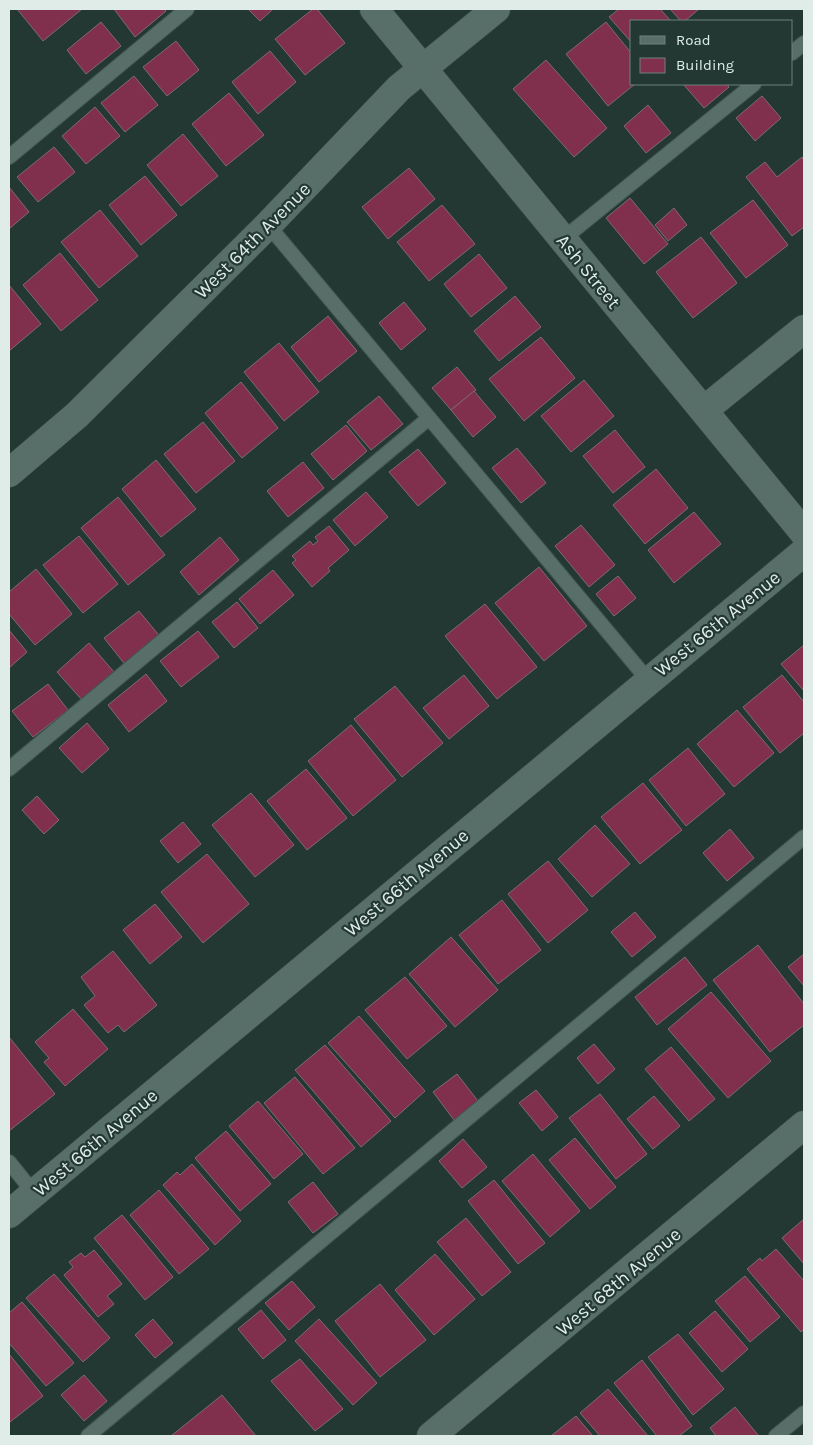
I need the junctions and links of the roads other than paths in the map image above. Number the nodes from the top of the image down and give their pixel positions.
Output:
1 (187, 9) edge
2 (374, 9) edge
3 (496, 9) edge
4 (804, 43) edge
5 (793, 52) edge
6 (423, 68) junction
7 (753, 85) edge
8 (9, 157) edge
9 (268, 225) junction
10 (564, 239) junction
11 (804, 329) edge
12 (704, 410) junction
13 (429, 418) junction
14 (9, 473) edge
15 (804, 533) edge
16 (804, 552) edge
17 (648, 680) junction
18 (9, 769) edge
19 (804, 837) edge
20 (804, 1125) edge
21 (9, 1162) edge
22 (34, 1193) junction
23 (9, 1214) edge
24 (804, 1413) edge
25 (88, 1436) edge
26 (431, 1436) edge
27 (776, 1436) edge

1 - 8 lane
2 - 6 street, Ash Street
3 - 6 street, West 64th Avenue
4 - 5 lane
6 - 9 street, West 64th Avenue
6 - 10 street, Ash Street
7 - 10 lane
9 - 13 lane
9 - 14 street, West 64th Avenue
10 - 12 street, Ash Street
11 - 12 street
12 - 15 street, Ash Street
13 - 17 lane
13 - 18 lane
16 - 17 street, West 66th Avenue
17 - 22 street, West 66th Avenue
19 - 25 lane
20 - 26 street, West 68th Avenue
21 - 22 lane
22 - 23 street, West 66th Avenue
24 - 27 lane

